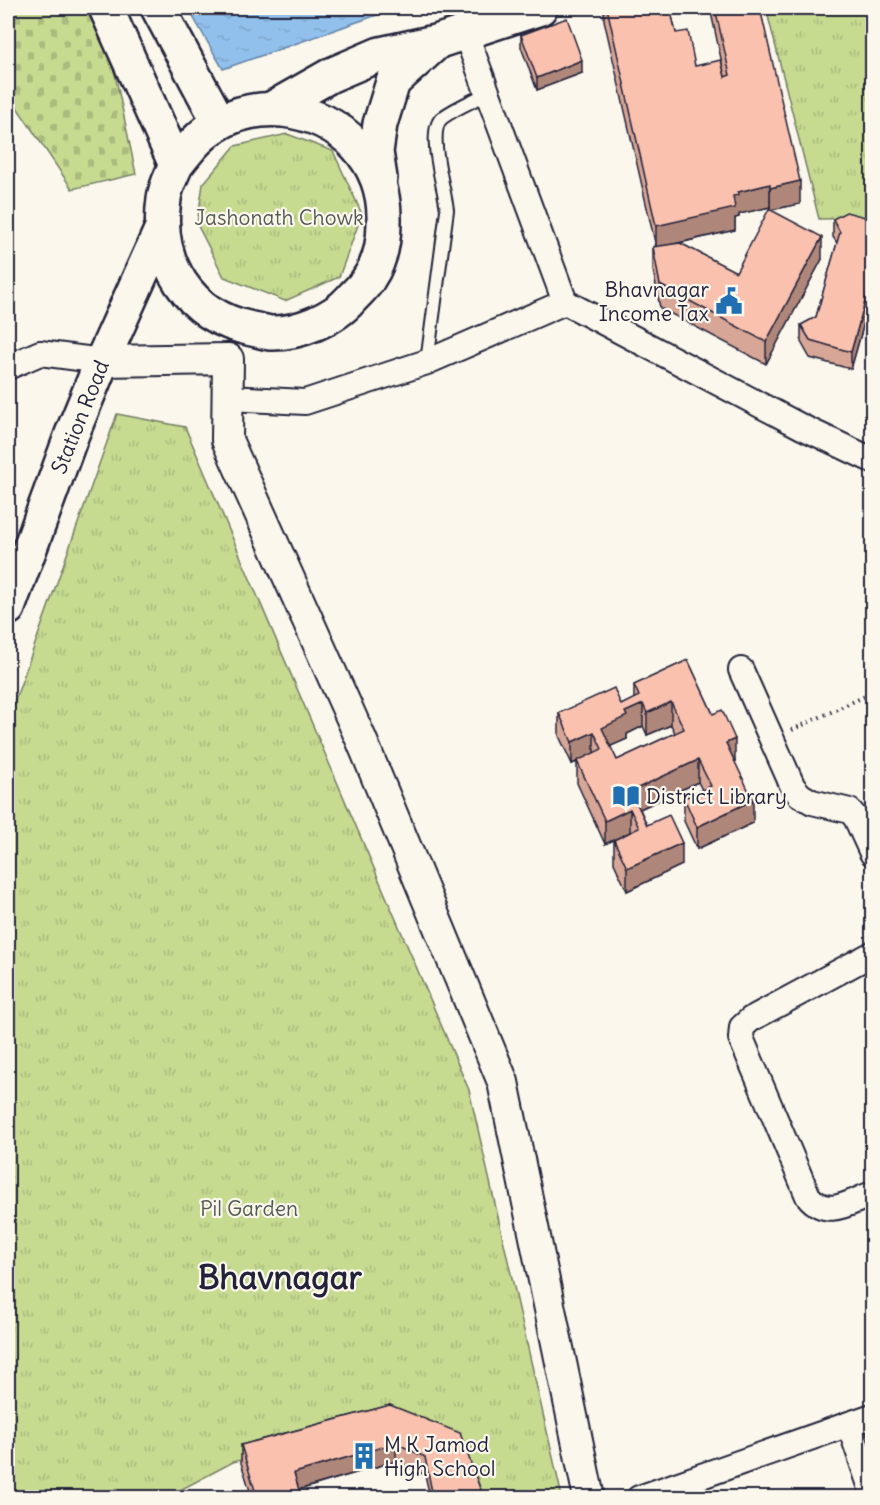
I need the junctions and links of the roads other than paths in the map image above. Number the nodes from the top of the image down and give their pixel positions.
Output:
1 (106, 8) edge
2 (158, 8) edge
3 (540, 8) edge
4 (452, 37) junction
5 (488, 93) junction
6 (271, 109) junction
7 (219, 122) junction
8 (176, 165) junction
9 (385, 203) junction
10 (161, 230) junction
11 (565, 302) junction
12 (232, 325) junction
13 (228, 359) junction
14 (102, 361) junction
15 (427, 362) junction
16 (8, 367) edge
17 (228, 398) junction
18 (873, 460) edge
19 (8, 608) edge
20 (741, 670) dead end
21 (873, 853) edge
22 (873, 954) edge
23 (873, 1194) edge
24 (873, 1416) edge
25 (849, 1424) junction
26 (873, 1491) edge
27 (589, 1497) edge
28 (639, 1497) edge

1 - 8 main road
2 - 7 main road
3 - 4 main road
4 - 5 street
4 - 6 main road
4 - 9 main road
5 - 11 street
5 - 15 lane
6 - 7 main road
6 - 9 main road
7 - 8 main road
8 - 10 main road
9 - 12 main road
10 - 12 main road
10 - 14 main road, Station Road
11 - 15 street
11 - 18 street
12 - 13 street
13 - 14 street
13 - 17 street
14 - 16 street
14 - 19 main road, Station Road
15 - 17 street
17 - 27 street
20 - 21 street
22 - 23 street
24 - 25 street
25 - 26 street
25 - 28 street

